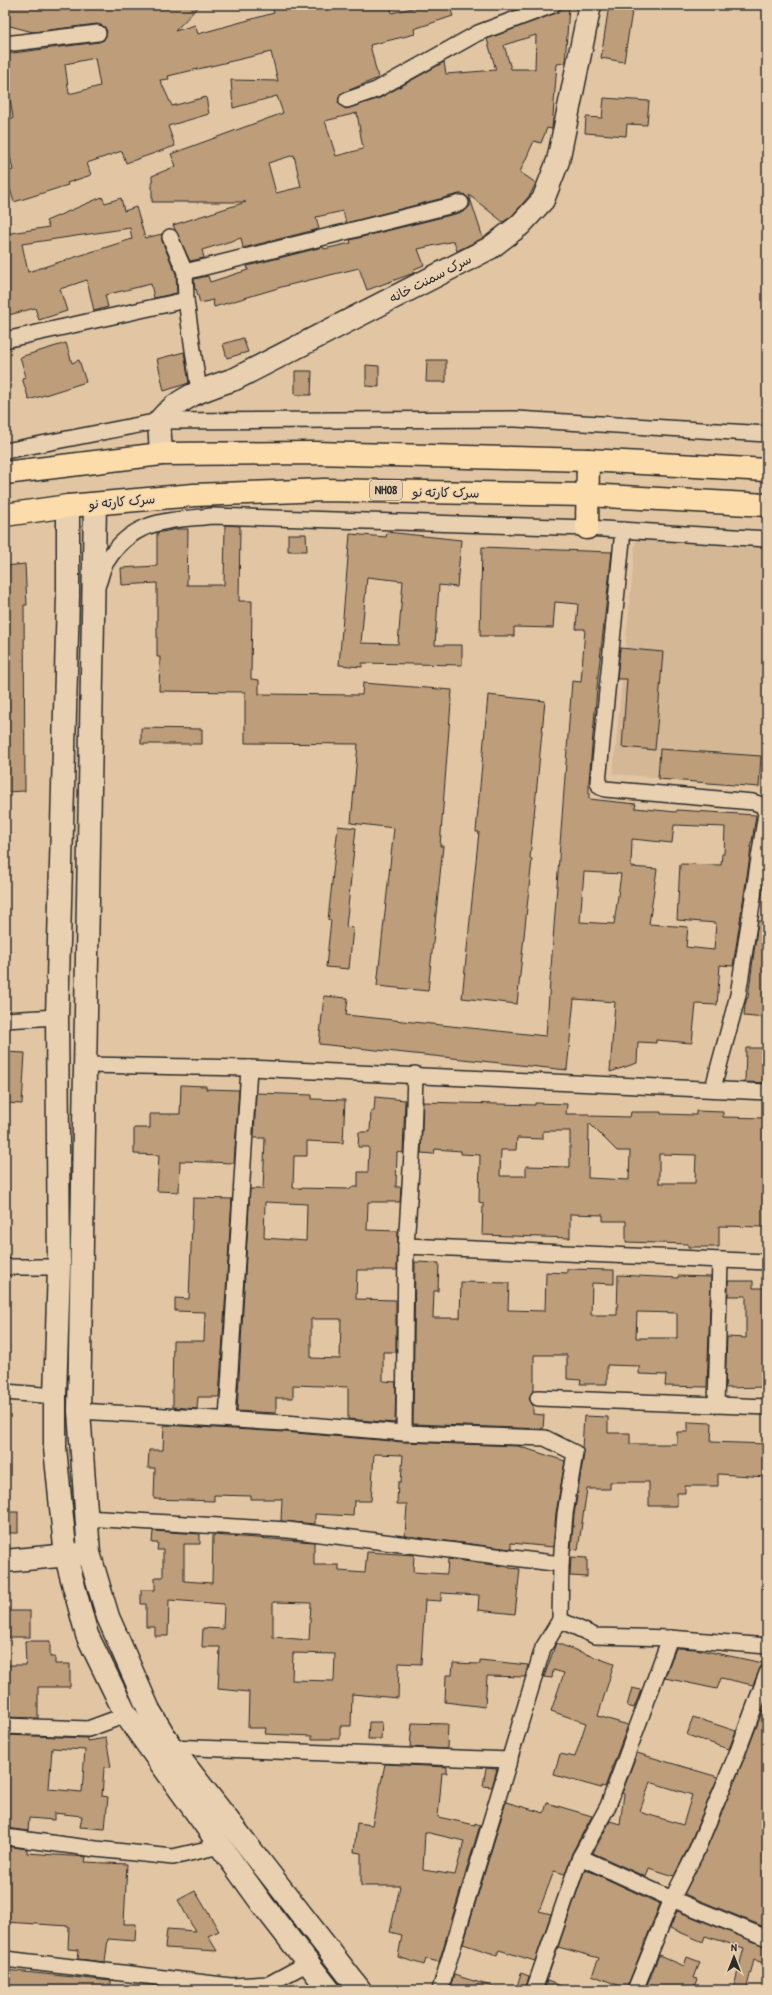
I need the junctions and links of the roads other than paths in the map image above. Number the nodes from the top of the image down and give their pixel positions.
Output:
1 (553, 5) edge
2 (590, 5) edge
3 (98, 33) dead end
4 (5, 44) edge
5 (347, 100) dead end
6 (462, 203) dead end
7 (170, 237) dead end
8 (185, 272) junction
9 (186, 300) junction
10 (5, 340) edge
11 (198, 392) junction
12 (159, 421) junction
13 (767, 434) edge
14 (5, 451) edge
15 (161, 454) junction
16 (408, 455) junction
17 (588, 460) junction
18 (767, 470) edge
19 (5, 473) edge
20 (407, 490) junction
21 (587, 495) junction
22 (95, 504) junction
23 (767, 505) edge
24 (68, 506) junction
25 (5, 515) edge
26 (587, 528) junction
27 (623, 530) junction
28 (767, 539) edge
29 (68, 596) junction
30 (94, 596) junction
31 (57, 1017) junction
32 (5, 1020) edge
33 (86, 1065) junction
34 (249, 1068) junction
35 (415, 1074) junction
36 (713, 1088) junction
37 (767, 1092) edge
38 (406, 1246) junction
39 (720, 1261) junction
40 (767, 1262) edge
41 (5, 1267) edge
42 (58, 1268) junction
43 (5, 1392) edge
44 (55, 1396) junction
45 (538, 1398) dead end
46 (716, 1405) junction
47 (767, 1407) edge
48 (79, 1411) junction
49 (227, 1419) junction
50 (404, 1433) junction
51 (86, 1518) junction
52 (89, 1553) junction
53 (66, 1557) junction
54 (5, 1561) edge
55 (561, 1564) junction
56 (560, 1620) junction
57 (670, 1638) junction
58 (767, 1646) edge
59 (767, 1673) edge
60 (126, 1715) junction
61 (5, 1726) edge
62 (171, 1747) junction
63 (510, 1760) junction
64 (5, 1837) edge
65 (220, 1846) junction
66 (580, 1857) junction
67 (672, 1899) junction
68 (767, 1938) edge
69 (5, 1959) edge
70 (308, 1963) junction
71 (329, 1990) edge
72 (360, 1990) edge
73 (440, 1990) edge
74 (534, 1990) edge
75 (636, 1990) edge

1 - 5 street
2 - 11 main road, سرک سمنت خانه
3 - 4 street
6 - 8 street
7 - 8 street
8 - 9 street
9 - 10 street
9 - 11 street
11 - 12 main road, سرک سمنت خانه
12 - 13 street
12 - 14 street
12 - 15 main road
15 - 16 highway
15 - 19 highway
16 - 17 highway
16 - 20 highway
17 - 18 highway
17 - 21 highway
20 - 21 highway, سرک کارته نو / NH08
20 - 22 highway, سرک کارته نو / NH08
21 - 23 highway, سرک کارته نو / NH08
21 - 26 highway
22 - 24 highway, سرک کارته نو / NH08
22 - 30 main road
24 - 25 highway, سرک کارته نو / NH08
24 - 29 main road
26 - 27 street
26 - 30 street
27 - 28 street
27 - 36 street
29 - 30 main road
29 - 31 main road
30 - 33 main road
31 - 32 street
31 - 42 main road
33 - 34 street
33 - 48 main road
34 - 35 street
34 - 49 street
35 - 36 street
35 - 38 street
36 - 37 street
38 - 39 street
38 - 50 street
39 - 40 street
39 - 46 street
41 - 42 street
42 - 44 main road
43 - 44 street
44 - 53 main road
45 - 46 street
46 - 47 street
48 - 49 street
48 - 51 main road
49 - 50 street
50 - 55 street
51 - 52 main road
51 - 55 street
52 - 53 main road
52 - 62 main road
53 - 54 main road
53 - 60 main road
55 - 56 street
56 - 57 street
56 - 63 street
57 - 58 street
57 - 66 street
59 - 67 street
60 - 61 street
60 - 65 main road
62 - 63 street
62 - 72 main road
63 - 73 street
64 - 65 street
65 - 70 main road
66 - 67 street
66 - 74 street
67 - 68 street
67 - 75 street
69 - 70 street
70 - 71 main road

